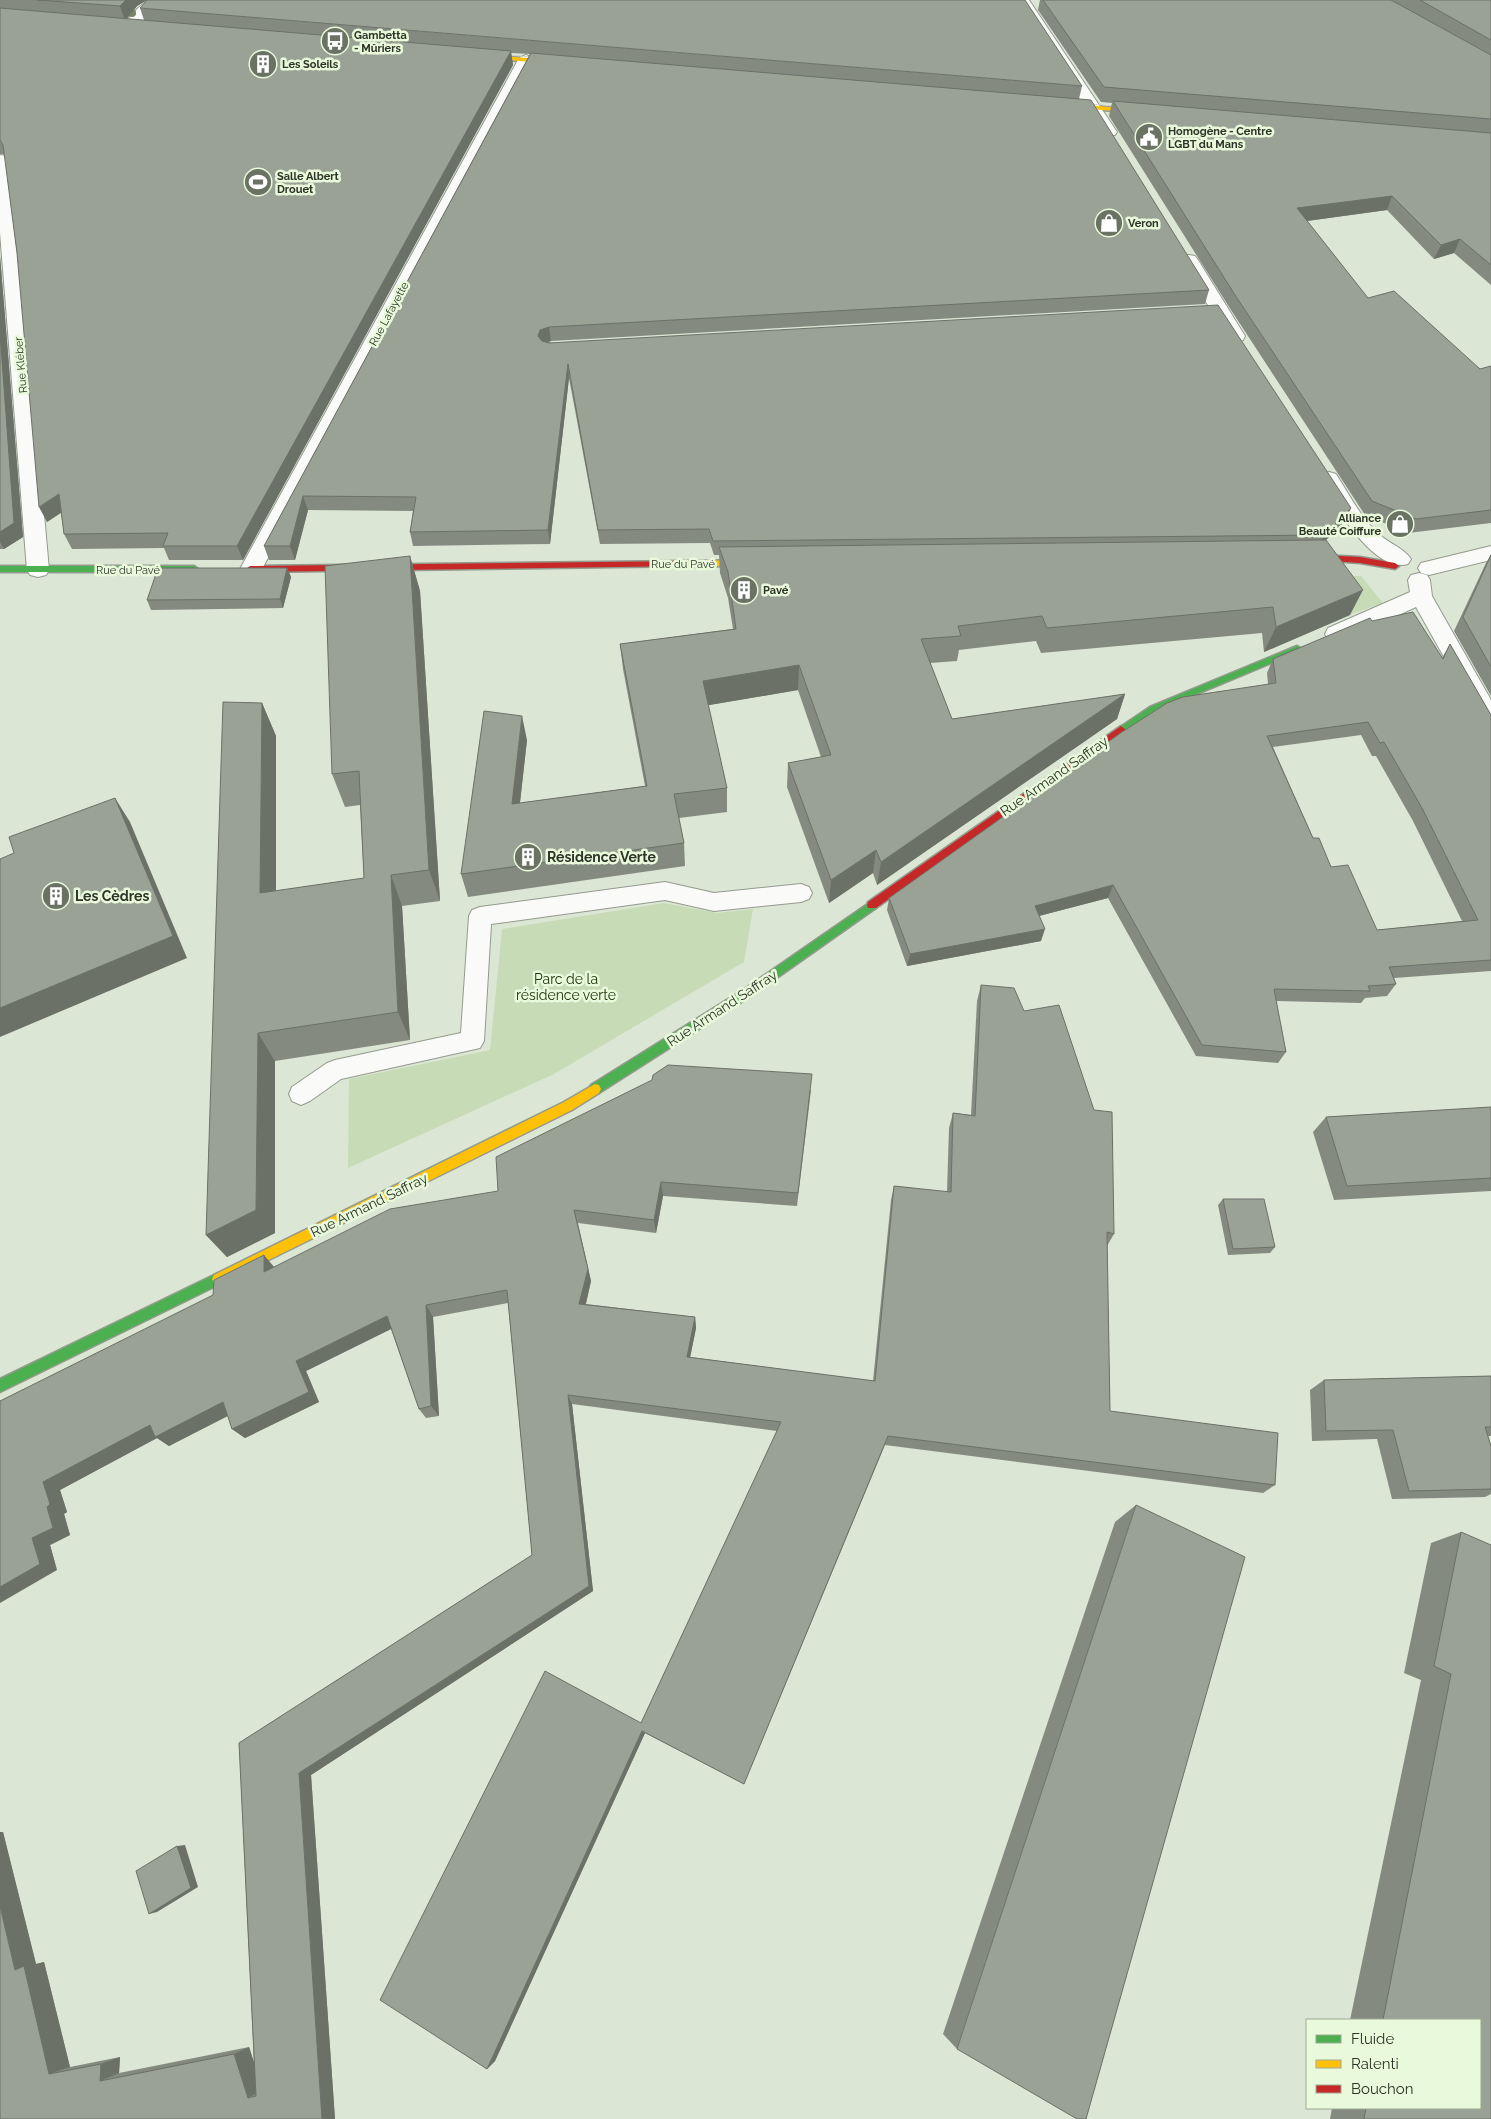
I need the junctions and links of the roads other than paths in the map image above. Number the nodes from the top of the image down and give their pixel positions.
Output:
1 (176, 0) edge
2 (1024, 3) edge
3 (1045, 3) edge
4 (130, 27) edge
5 (467, 55) edge
6 (526, 60) junction
7 (575, 64) edge
8 (1045, 104) edge
9 (1094, 108) junction
10 (1164, 114) edge
11 (1120, 149) edge
12 (0, 160) edge
13 (1178, 243) edge
14 (6, 269) edge
15 (1220, 311) junction
16 (1200, 312) edge
17 (1247, 352) edge
18 (1322, 468) edge
19 (1491, 553) edge
20 (1288, 557) edge
21 (770, 563) edge
22 (1397, 563) junction
23 (0, 569) edge
24 (202, 569) edge
25 (246, 569) joint
26 (38, 570) junction
27 (1423, 581) junction
28 (1297, 649) joint
29 (1491, 720) edge
30 (801, 893) dead end
31 (301, 1094) dead end
32 (0, 1386) edge

1 - 4 street
2 - 3 street
2 - 9 street
5 - 6 street
6 - 7 street
6 - 25 street, Rue Lafayette
8 - 9 street
9 - 10 street
9 - 11 street
12 - 14 street, Rue Kléber
13 - 15 street
14 - 26 street, Rue Kléber
15 - 16 street
15 - 17 street
18 - 22 street
19 - 27 street, Rue Armand Saffray
20 - 22 street
21 - 25 street, Rue du Pavé
22 - 27 street
23 - 26 street, Rue du Pavé
24 - 26 street, Rue du Pavé
27 - 28 street, Rue Armand Saffray
27 - 29 street
28 - 32 street, Rue Armand Saffray
30 - 31 lane

